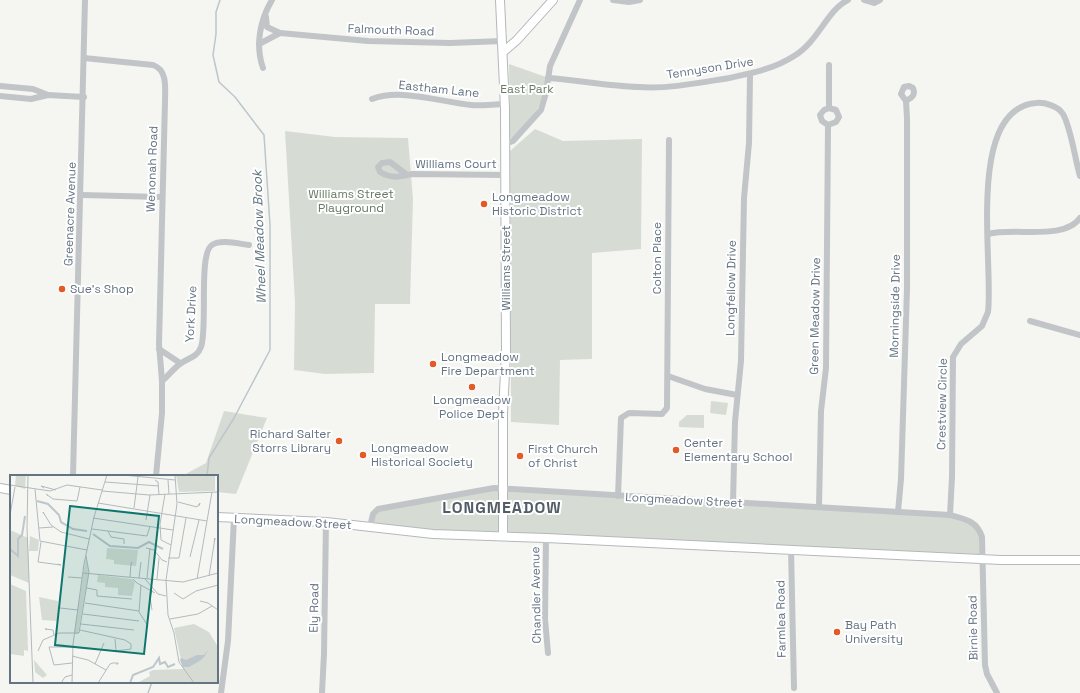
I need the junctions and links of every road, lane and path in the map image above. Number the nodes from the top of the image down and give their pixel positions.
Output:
1 (85, 0) edge
2 (272, 0) edge
3 (500, 0) edge
4 (553, 0) edge
5 (580, 0) edge
6 (613, 0) edge
7 (640, 0) edge
8 (848, 0) edge
9 (864, 0) edge
10 (880, 0) edge
11 (267, 10) junction
12 (280, 33) junction
13 (502, 41) junction
14 (259, 44) junction
15 (503, 52) junction
16 (84, 58) junction
17 (829, 65) dead end
18 (264, 68) dead end
19 (750, 74) junction
20 (548, 78) junction
21 (0, 86) edge
22 (0, 96) edge
23 (48, 96) junction
24 (84, 96) junction
25 (372, 99) dead end
26 (906, 101) dead end
27 (505, 104) junction
28 (829, 108) junction
29 (828, 125) junction
30 (669, 140) dead end
31 (505, 144) junction
32 (407, 175) dead end
33 (506, 175) junction
34 (1080, 176) edge
35 (82, 195) junction
36 (161, 197) junction
37 (1080, 218) edge
38 (988, 234) junction
39 (249, 245) dead end
40 (1030, 321) dead end
41 (1080, 335) edge
42 (159, 349) junction
43 (180, 363) junction
44 (668, 376) junction
45 (162, 381) junction
46 (736, 395) junction
47 (73, 475) edge
48 (156, 475) edge
49 (0, 488) edge
50 (503, 489) junction
51 (10, 490) edge
52 (618, 496) junction
53 (734, 502) junction
54 (819, 507) junction
55 (898, 512) junction
56 (950, 515) junction
57 (218, 517) edge
58 (234, 518) junction
59 (326, 522) junction
60 (370, 527) junction
61 (503, 536) junction
62 (546, 538) junction
63 (791, 549) junction
64 (982, 559) junction
65 (1080, 560) edge
66 (548, 653) dead end
67 (794, 688) dead end
68 (221, 693) edge
69 (322, 693) edge
70 (997, 693) edge

1 - 16 street, Greenacre Avenue
2 - 11 street
3 - 13 main road, Williams Street
4 - 15 main road
5 - 20 street
6 - 7 street
8 - 19 street, Tennyson Drive
9 - 10 street
11 - 12 street
11 - 14 street
12 - 13 street, Falmouth Road
12 - 14 street
13 - 15 main road, Williams Street
14 - 18 street
15 - 27 main road, Williams Street
16 - 24 street, Greenacre Avenue
16 - 36 street, Wenonah Road
17 - 28 street, Green Meadow Drive
19 - 20 street, Tennyson Drive
19 - 46 street, Longfellow Drive
20 - 31 street
21 - 23 street
22 - 23 street
23 - 24 street
24 - 35 street, Greenacre Avenue
25 - 27 street, Eastham Lane
26 - 55 street, Morningside Drive
27 - 31 main road, Williams Street
28 - 29 street, Green Meadow Drive
28 - 29 street, Green Meadow Drive
29 - 54 street, Green Meadow Drive
30 - 44 street, Colton Place
31 - 33 main road, Williams Street
32 - 33 street, Williams Court
33 - 50 main road, Williams Street
34 - 38 street, Crestview Circle
35 - 36 street
35 - 47 street, Greenacre Avenue
36 - 42 street, Wenonah Road
37 - 38 street
38 - 56 street, Crestview Circle
39 - 43 street, York Drive
40 - 41 street
42 - 43 street
42 - 45 street, Wenonah Road
43 - 45 street, York Drive
44 - 46 street
44 - 52 street, Colton Place
45 - 48 street
46 - 53 street, Longfellow Drive
49 - 51 main road
50 - 52 street, Longmeadow Street
50 - 60 street, Longmeadow Street
50 - 61 main road, Williams Street
52 - 53 street, Longmeadow Street
53 - 54 street, Longmeadow Street
54 - 55 street, Longmeadow Street
55 - 56 street, Longmeadow Street
56 - 64 street, Longmeadow Street
57 - 58 main road, Longmeadow Street
58 - 59 main road, Longmeadow Street
58 - 68 street
59 - 60 main road, Longmeadow Street
59 - 69 street, Ely Road
60 - 61 main road, Longmeadow Street
61 - 62 main road, Longmeadow Street
62 - 63 main road, Longmeadow Street
62 - 66 street, Chandler Avenue
63 - 64 main road, Longmeadow Street
63 - 67 street, Farmlea Road
64 - 65 main road, Longmeadow Street
64 - 70 street, Birnie Road

